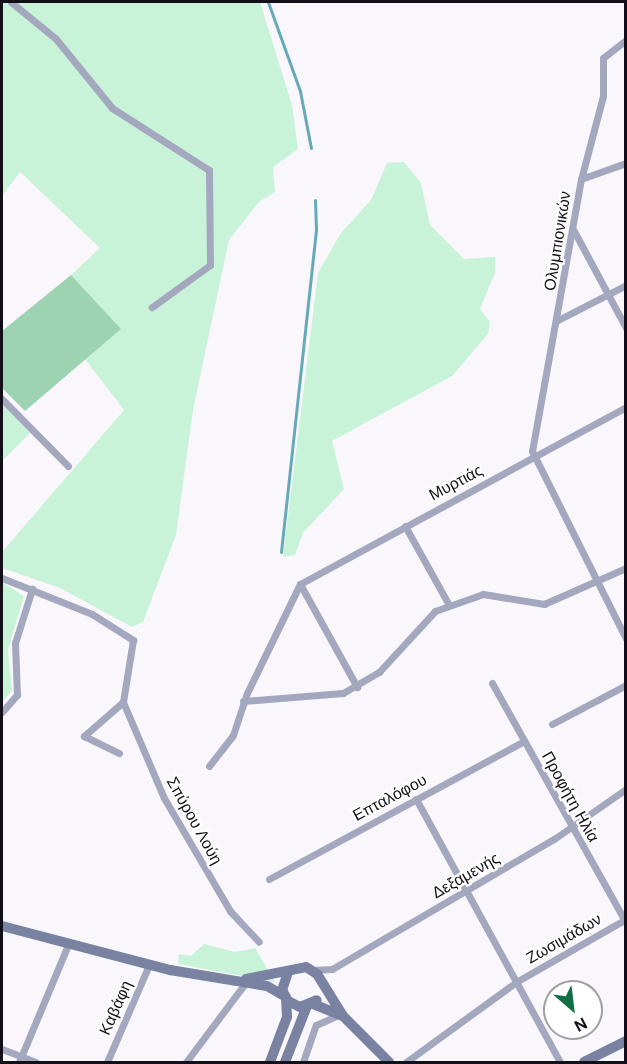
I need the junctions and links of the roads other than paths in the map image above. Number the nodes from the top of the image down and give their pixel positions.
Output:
1 (11, 2) edge
2 (626, 40) edge
3 (626, 163) edge
4 (581, 179) junction
5 (574, 231) junction
6 (626, 285) edge
7 (607, 295) junction
8 (152, 307) dead end
9 (558, 320) junction
10 (626, 328) edge
11 (2, 399) edge
12 (626, 407) edge
13 (532, 458) junction
14 (68, 466) dead end
15 (405, 526) junction
16 (626, 568) edge
17 (2, 578) edge
18 (596, 580) junction
19 (300, 584) junction
20 (32, 589) junction
21 (449, 605) junction
22 (626, 639) edge
23 (492, 683) dead end
24 (626, 685) edge
25 (357, 687) junction
26 (243, 701) junction
27 (123, 702) junction
28 (2, 712) edge
29 (552, 724) dead end
30 (524, 741) junction
31 (119, 753) dead end
32 (209, 766) dead end
33 (626, 789) edge
34 (416, 799) junction
35 (572, 828) junction
36 (268, 879) dead end
37 (466, 891) junction
38 (625, 920) edge
39 (2, 926) edge
40 (259, 942) dead end
41 (68, 945) junction
42 (149, 965) junction
43 (312, 969) junction
44 (288, 972) junction
45 (234, 980) junction
46 (246, 982) junction
47 (516, 982) junction
48 (322, 986) junction
49 (285, 997) junction
50 (310, 1005) junction
51 (343, 1016) junction
52 (626, 1041) edge
53 (2, 1049) edge
54 (20, 1060) edge
55 (36, 1062) edge
56 (107, 1062) edge
57 (186, 1062) edge
58 (270, 1062) edge
59 (285, 1062) edge
60 (303, 1062) edge
61 (389, 1062) edge
62 (406, 1062) edge
63 (560, 1062) edge
64 (584, 1062) edge

1 - 8 street
2 - 4 street, Ολυμπιονικών
3 - 4 street
4 - 5 street, Ολυμπιονικών
5 - 7 street
5 - 9 street, Ολυμπιονικών
6 - 7 street
7 - 9 street
7 - 10 street
9 - 13 street, Ολυμπιονικών
11 - 14 street
12 - 13 street, Μυρτιάς
13 - 15 street, Μυρτιάς
13 - 18 street
15 - 19 street, Μυρτιάς
15 - 21 street
16 - 18 street
17 - 20 street
18 - 21 street
18 - 22 street
19 - 25 street
19 - 26 street
20 - 27 street
20 - 28 street
21 - 25 street
23 - 30 street, Προφήτη Ηλία
24 - 29 street
25 - 26 street
26 - 32 street
27 - 31 street
27 - 40 street, Σπύρου Λούη
30 - 34 street, Επταλόφου
30 - 35 street, Προφήτη Ηλία
33 - 35 street, Δεξαμενής
34 - 36 street, Επταλόφου
34 - 37 street
35 - 37 street, Δεξαμενής
35 - 38 street, Προφήτη Ηλία
37 - 43 street, Δεξαμενής
37 - 47 street
38 - 47 street, Ζωσιμάδων
39 - 41 street
41 - 42 street
41 - 54 street
42 - 45 street
42 - 56 street, Καβάφη
43 - 44 street
43 - 48 street
44 - 45 street
44 - 49 street
45 - 46 street
46 - 49 street
46 - 57 street
47 - 62 street, Ζωσιμάδων
47 - 63 street
48 - 50 street
48 - 51 street
49 - 50 street
49 - 58 street
50 - 51 street
50 - 59 street
51 - 60 street
51 - 61 street
52 - 64 street
53 - 54 street
54 - 55 street

